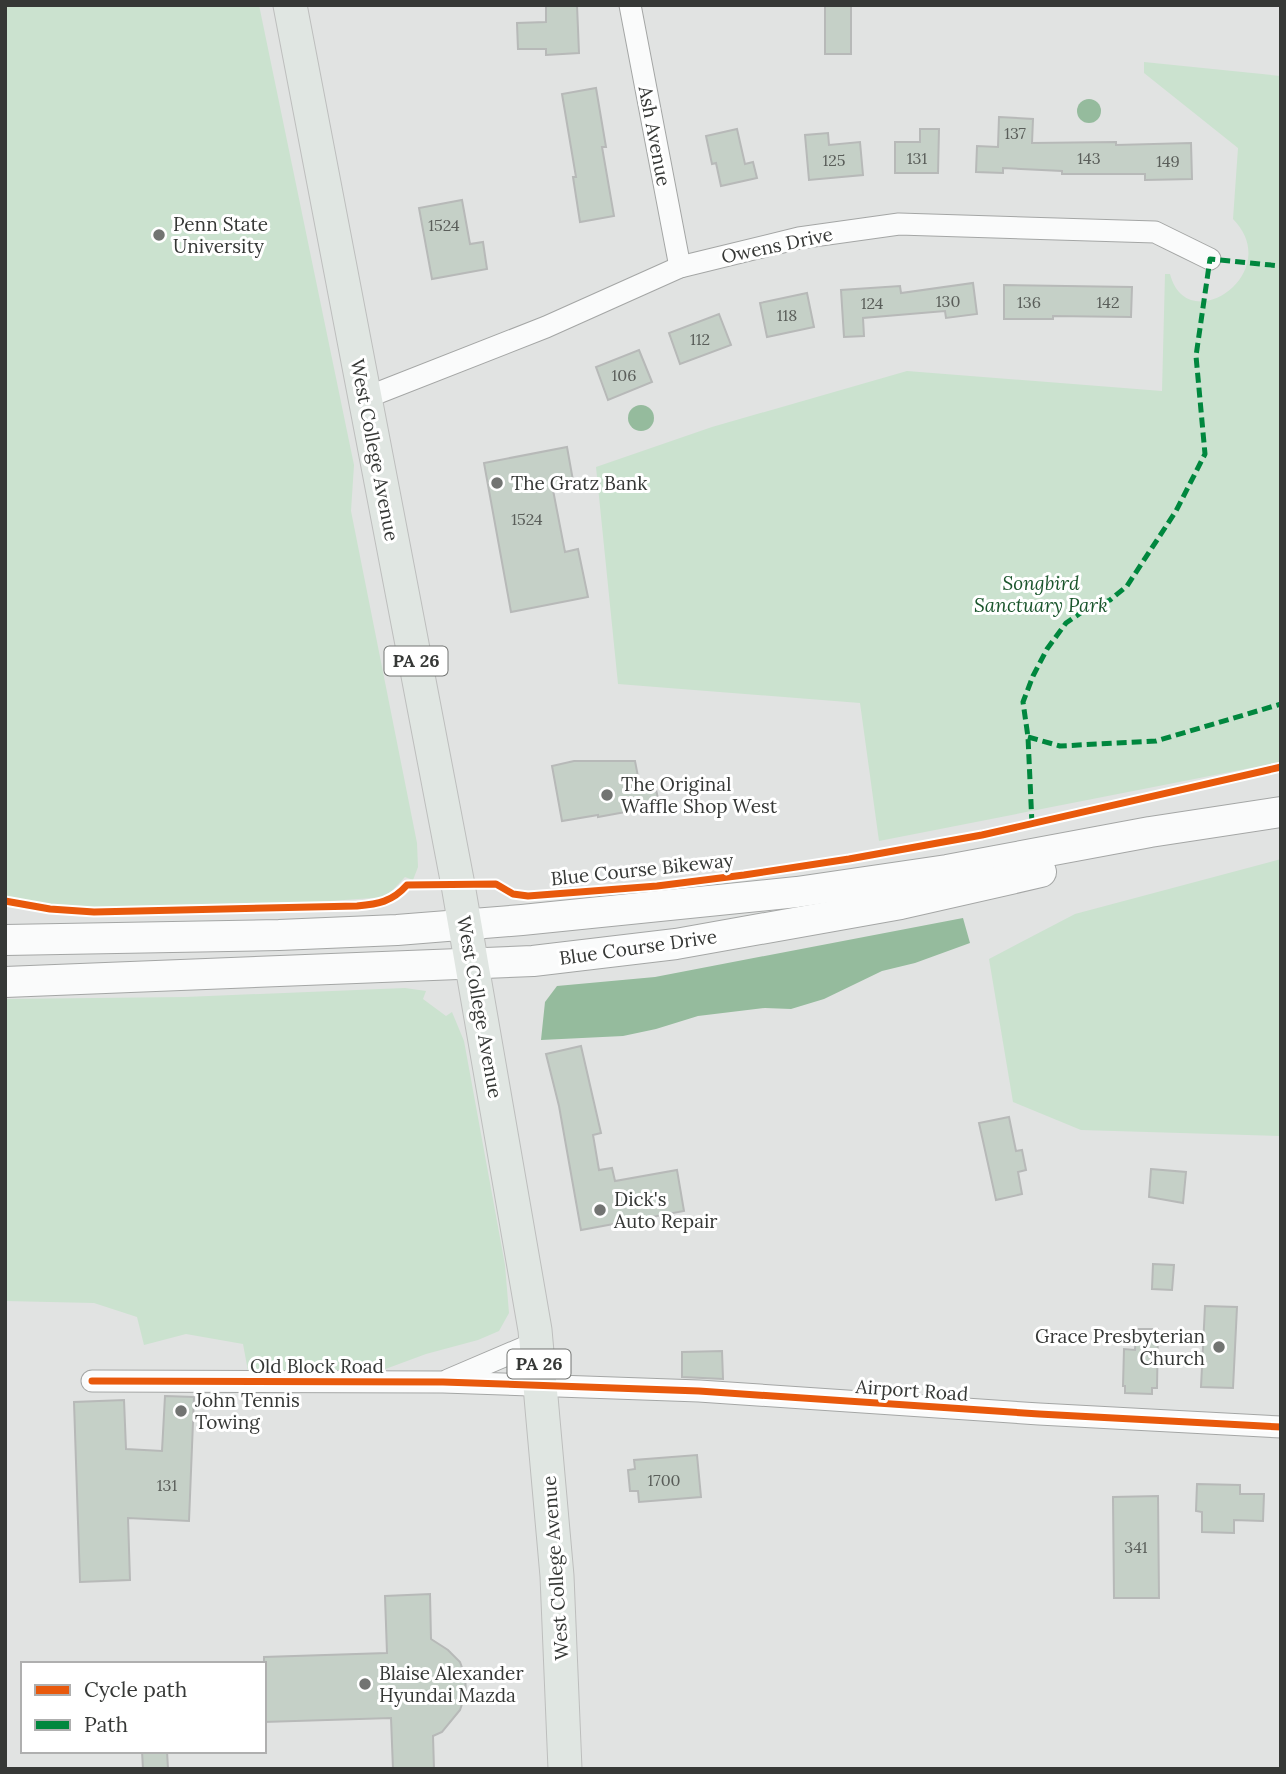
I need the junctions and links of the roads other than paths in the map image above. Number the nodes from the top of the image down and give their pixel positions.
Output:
1 (290, 5) edge
2 (630, 5) edge
3 (1210, 259) dead end
4 (680, 267) junction
5 (365, 398) junction
6 (1270, 814) edge
7 (465, 925) junction
8 (5, 940) edge
9 (472, 963) junction
10 (5, 982) edge
11 (537, 1342) junction
12 (92, 1381) dead end
13 (443, 1382) junction
14 (542, 1387) junction
15 (1281, 1427) edge
16 (565, 1769) edge

1 - 5 main road, West College Avenue / PA 26
2 - 4 street, Ash Avenue
3 - 4 street, Owens Drive
4 - 5 street, Owens Drive
5 - 7 main road, West College Avenue / PA 26
6 - 7 main road, Blue Course Drive
6 - 9 main road, Blue Course Drive
7 - 8 main road, Blue Course Drive
7 - 9 main road, West College Avenue / PA 26
9 - 10 main road, Blue Course Drive
9 - 11 main road, West College Avenue / PA 26
11 - 13 street, Old Block Road
11 - 14 main road, West College Avenue / PA 26
12 - 13 street, Old Block Road
13 - 14 street, Old Block Road
14 - 15 street, Airport Road
14 - 16 main road, West College Avenue / PA 26

